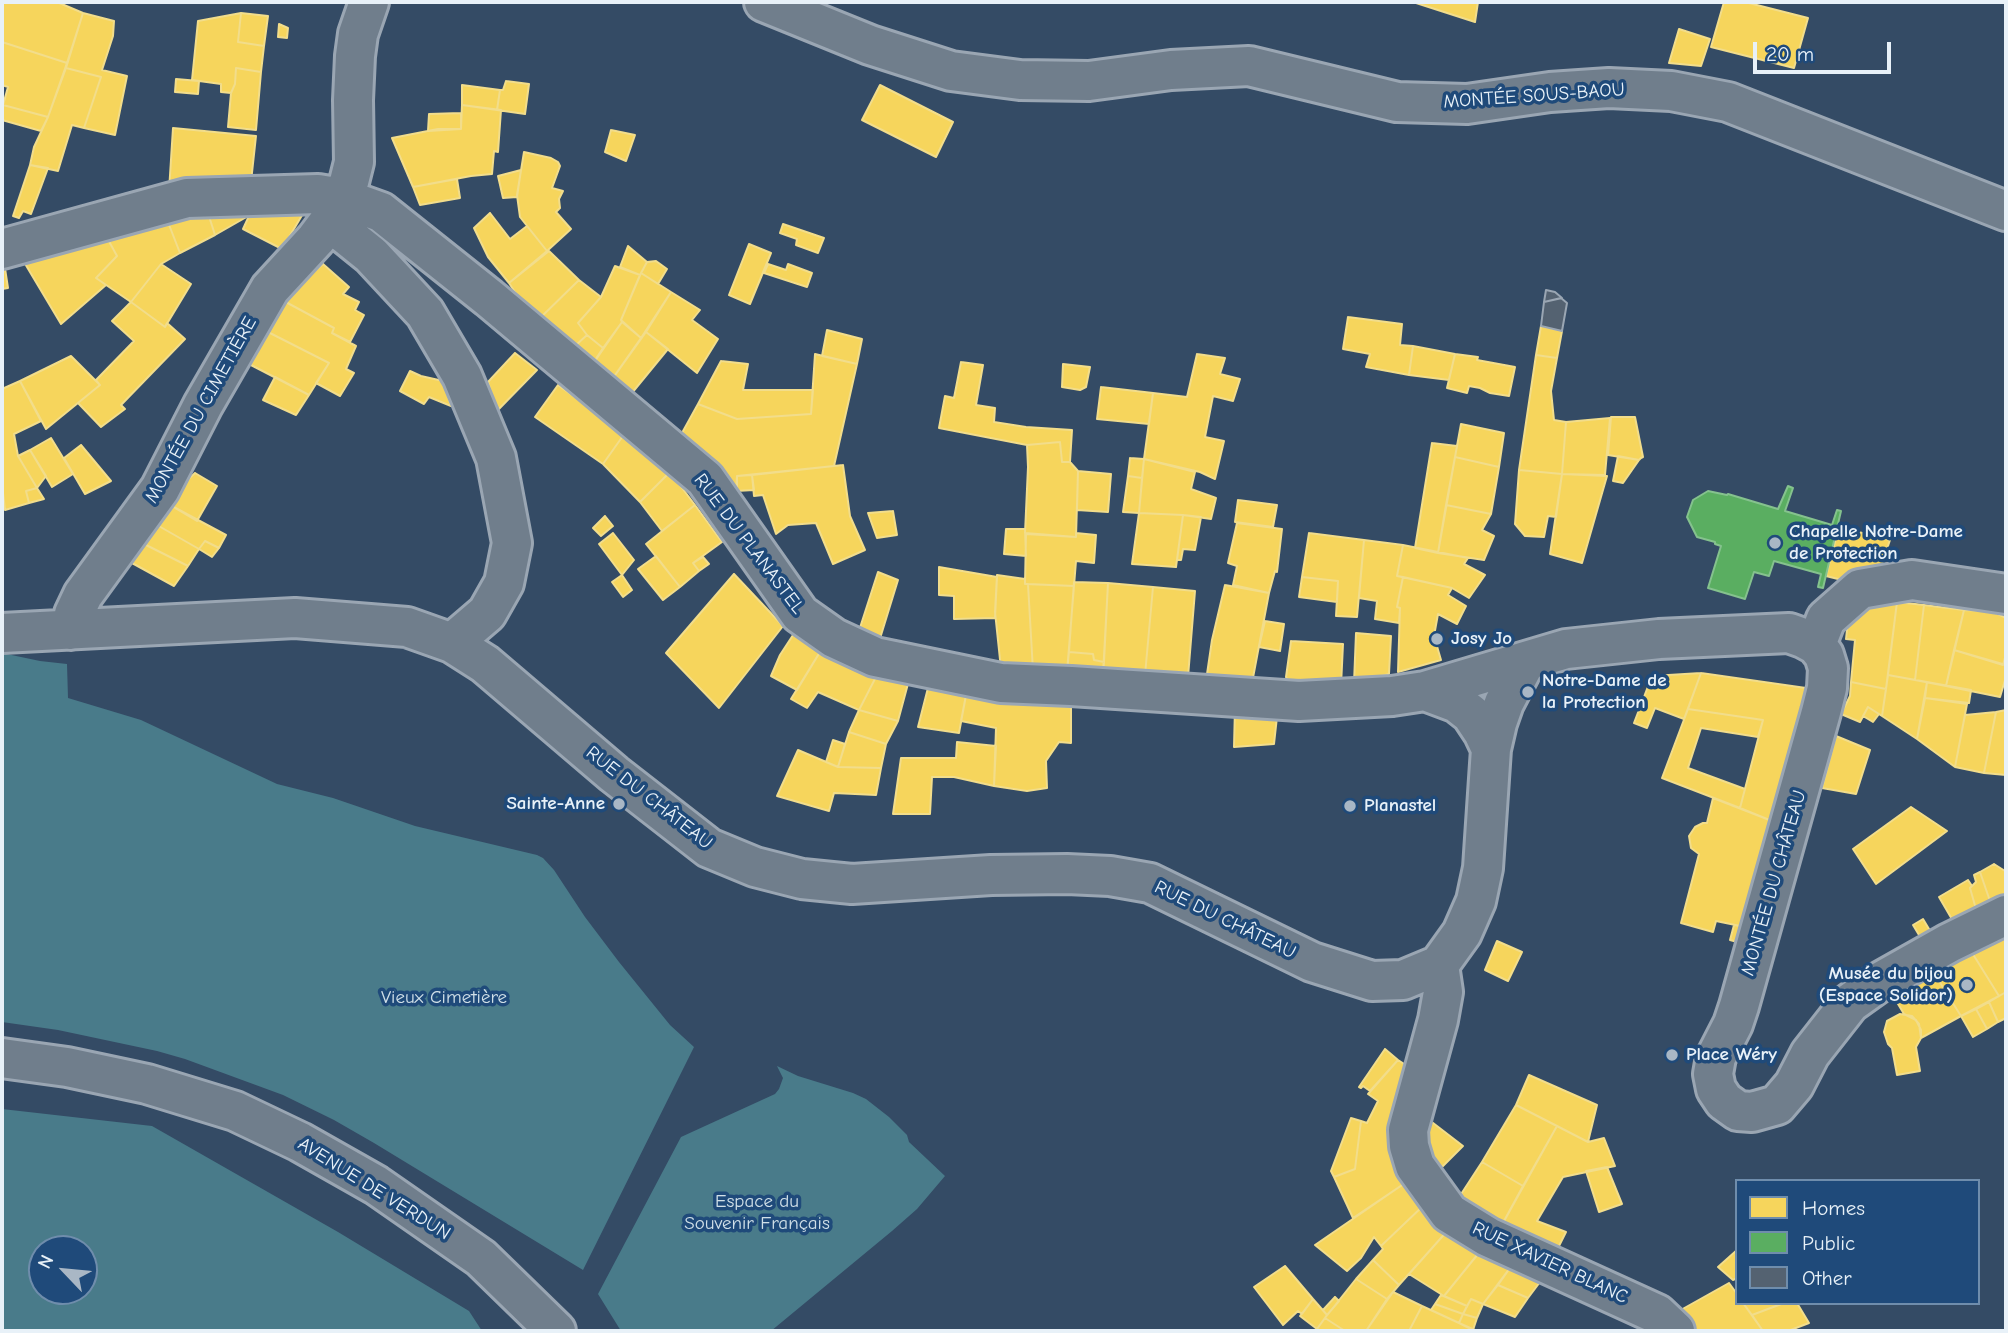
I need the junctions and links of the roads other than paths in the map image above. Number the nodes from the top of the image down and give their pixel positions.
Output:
1 (369, 2) edge
2 (764, 2) edge
3 (336, 210) junction
4 (2006, 211) edge
5 (2, 249) edge
6 (2006, 594) edge
7 (71, 630) junction
8 (2, 632) edge
9 (452, 643) junction
10 (1816, 645) junction
11 (1527, 661) junction
12 (1425, 691) junction
13 (1491, 749) junction
14 (2006, 915) edge
15 (1439, 965) junction
16 (2, 1058) edge
17 (556, 1331) edge
18 (1675, 1331) edge

1 - 3 street
2 - 4 street, MONTÉE SOUS-BAOU
3 - 5 street, RUE DU PLANASTEL
3 - 7 street, MONTÉE DU CIMETIÈRE
3 - 9 street
3 - 12 street, RUE DU PLANASTEL
6 - 10 street
7 - 8 street
7 - 9 street
9 - 15 street, RUE DU CHÂTEAU
10 - 11 street, RUE DU PLANASTEL
10 - 14 street, MONTÉE DU CHÂTEAU
11 - 12 street, RUE DU PLANASTEL
11 - 13 street
12 - 13 street
13 - 15 street
15 - 18 street, RUE XAVIER BLANC
16 - 17 street, AVENUE DE VERDUN

